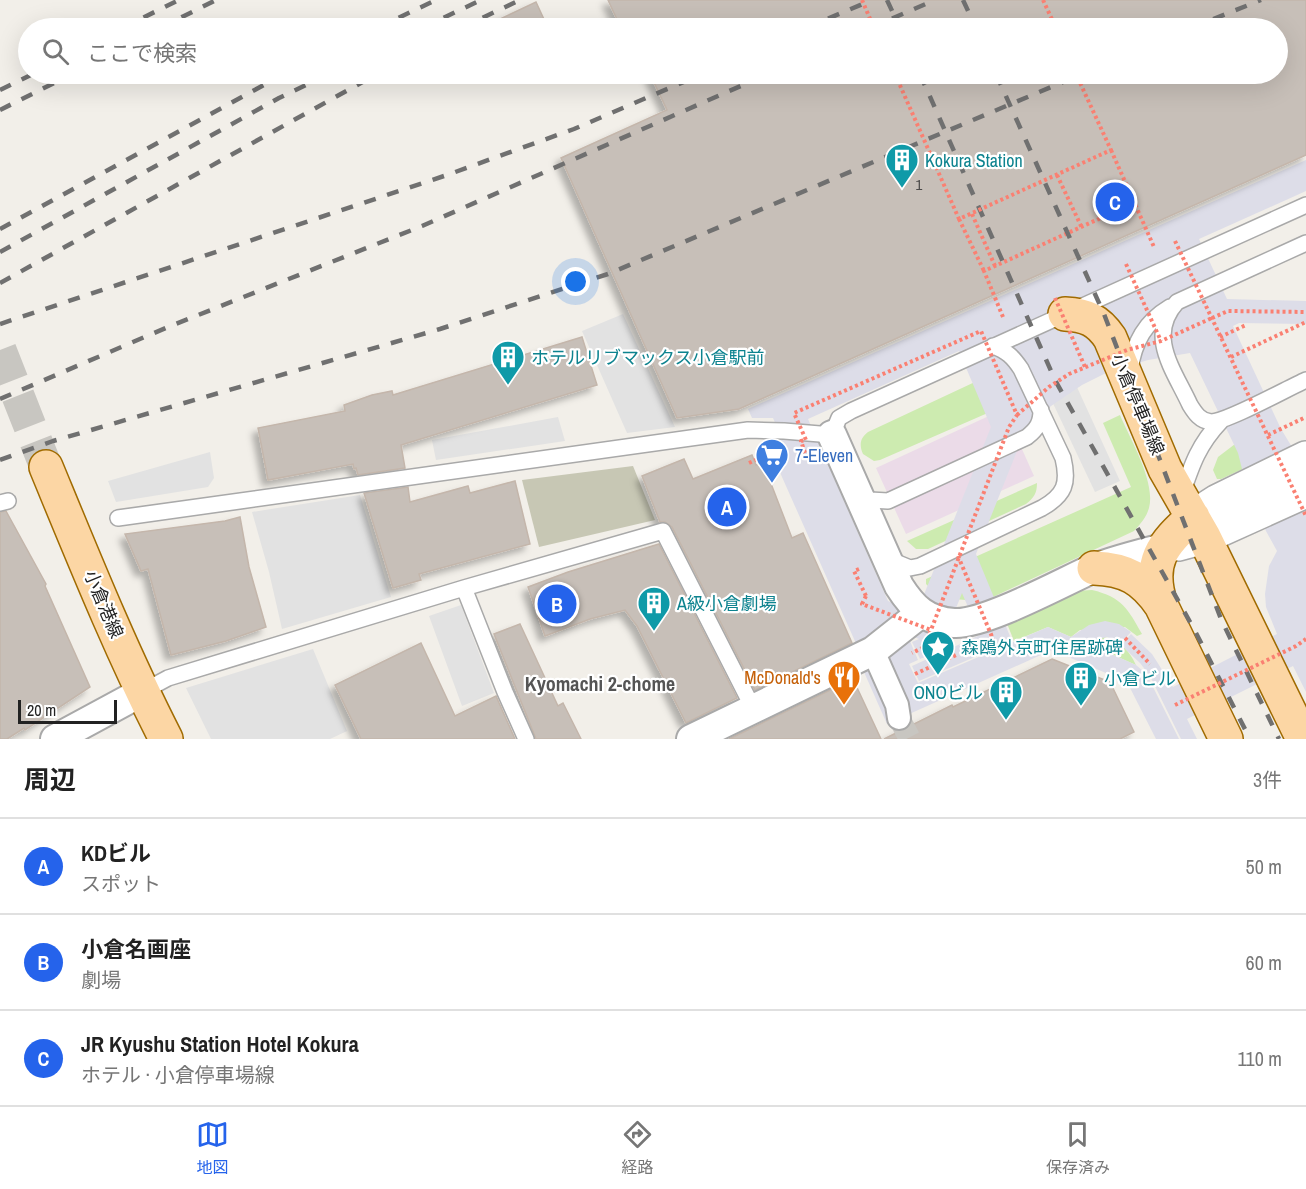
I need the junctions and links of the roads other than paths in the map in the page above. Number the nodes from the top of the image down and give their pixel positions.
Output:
1 (1306, 205) edge
2 (1306, 243) edge
3 (1177, 302) junction
4 (1060, 306) junction
5 (993, 346) junction
6 (1306, 380) edge
7 (1131, 387) junction
8 (1041, 410) junction
9 (1221, 421) junction
10 (832, 435) junction
11 (1306, 458) edge
12 (46, 467) tunnel mouth
13 (855, 487) junction
14 (1306, 491) edge
15 (1193, 517) junction
16 (118, 518) dead end
17 (1163, 548) junction
18 (888, 559) junction
19 (1094, 568) junction
20 (464, 588) junction
21 (1161, 605) junction
22 (926, 621) junction
23 (873, 651) junction
24 (142, 692) junction
25 (753, 708) junction
26 (900, 718) tunnel mouth
27 (55, 739) edge
28 (166, 739) edge
29 (526, 739) edge
30 (691, 739) edge
31 (1226, 739) edge
32 (1303, 739) edge

1 - 4 lane
2 - 3 lane
3 - 7 lane
3 - 9 lane
4 - 5 lane
4 - 7 main road, 小倉停車場線
5 - 8 lane
5 - 10 lane
6 - 9 lane
7 - 15 main road, 小倉停車場線
8 - 13 lane
8 - 18 lane
9 - 15 lane
10 - 13 street
10 - 16 lane
11 - 15 street
12 - 24 main road, 小倉港線
13 - 18 street
14 - 15 street
15 - 17 main road
15 - 32 main road, 小倉停車場線
17 - 19 street
17 - 21 main road
18 - 22 street
19 - 21 main road
19 - 22 street
20 - 24 lane
20 - 25 lane
20 - 29 lane
21 - 31 main road
22 - 23 street
23 - 25 street
23 - 26 street
24 - 27 street
24 - 28 main road, 小倉港線
25 - 30 street

